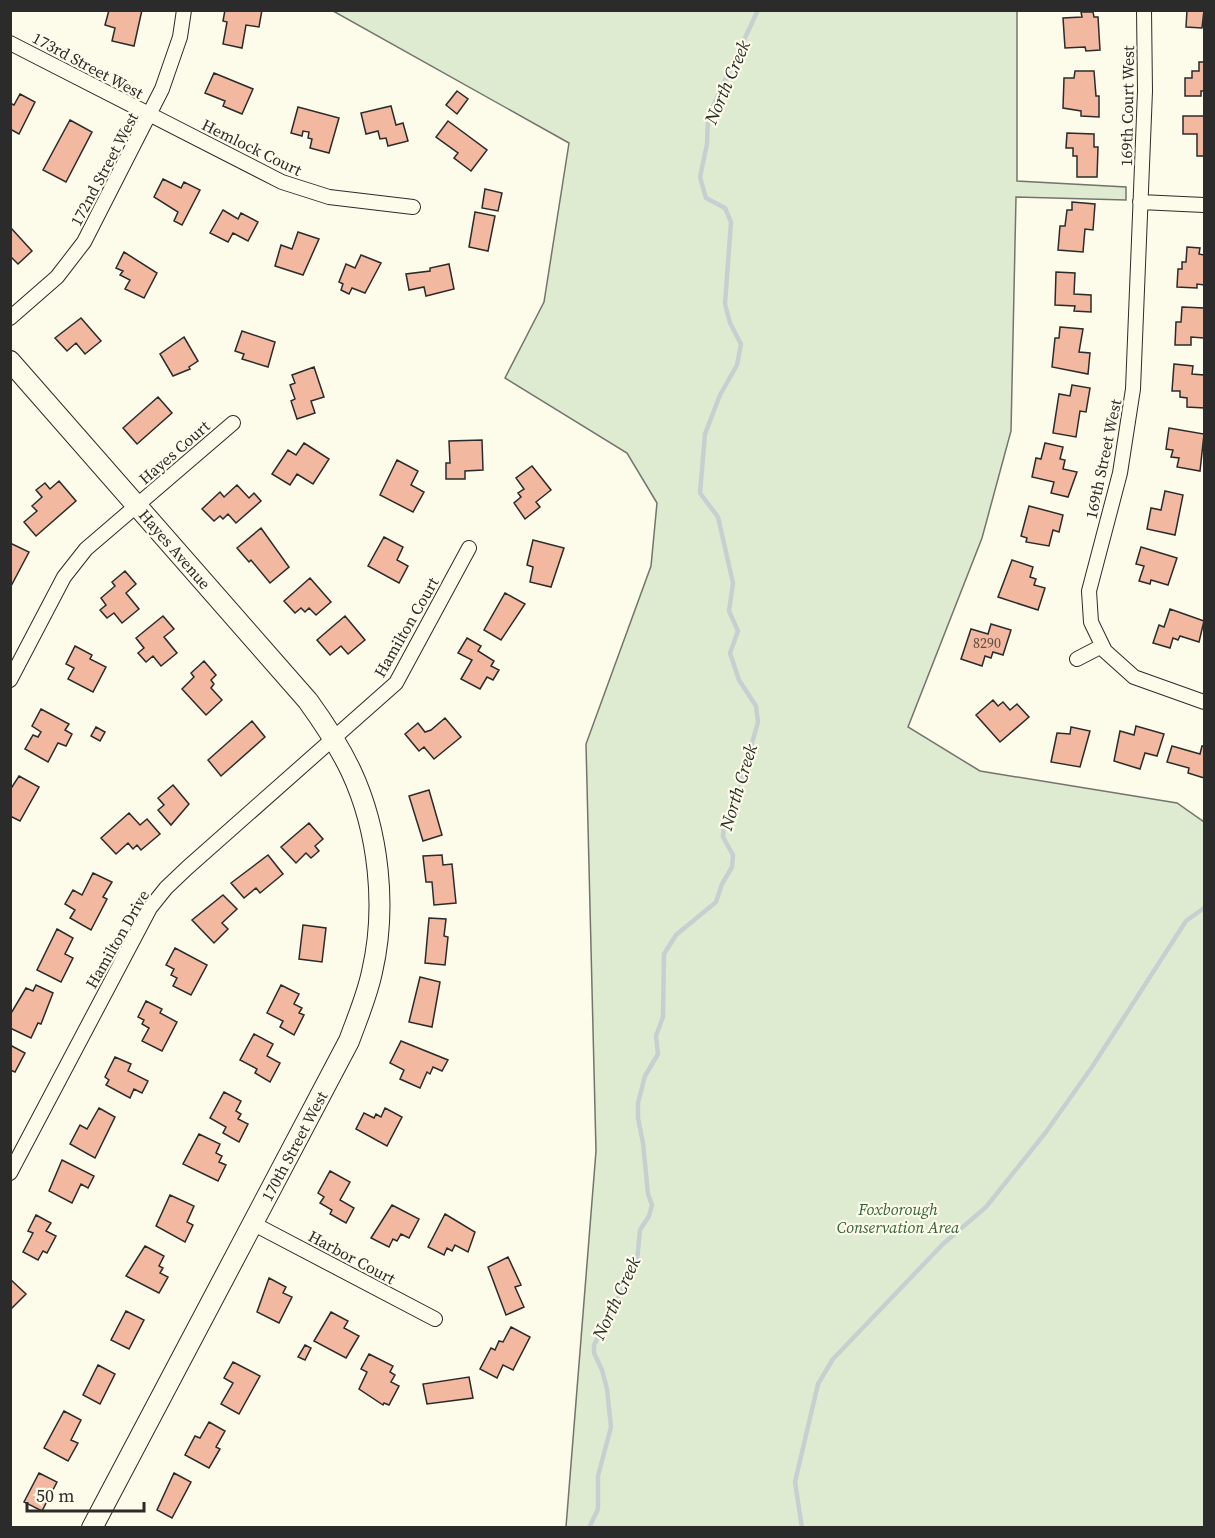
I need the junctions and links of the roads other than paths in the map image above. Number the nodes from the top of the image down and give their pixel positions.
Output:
1 (184, 10) edge
2 (1144, 10) edge
3 (10, 43) edge
4 (151, 116) junction
5 (1140, 202) junction
6 (1204, 205) edge
7 (413, 207) dead end
8 (10, 318) edge
9 (10, 361) edge
10 (233, 423) dead end
11 (138, 507) junction
12 (469, 548) dead end
13 (1102, 646) junction
14 (1077, 659) dead end
15 (10, 680) edge
16 (1204, 702) edge
17 (335, 740) junction
18 (10, 1173) edge
19 (254, 1224) junction
20 (435, 1319) dead end
21 (92, 1527) edge

1 - 4 street, 172nd Street West
2 - 5 street, 169th Court West
3 - 4 street, 173rd Street West
4 - 7 street, Hemlock Court
4 - 8 street, 172nd Street West
5 - 6 street
5 - 13 street, 169th Street West
9 - 11 street, Hayes Avenue
10 - 11 street, Hayes Court
11 - 15 street, Hayes Court
11 - 17 street, Hayes Avenue
12 - 17 street, Hamilton Court
13 - 14 street
13 - 16 street, 169th Street West
17 - 18 street, Hamilton Drive
17 - 19 street, 170th Street West
19 - 20 street, Harbor Court
19 - 21 street, 170th Street West

